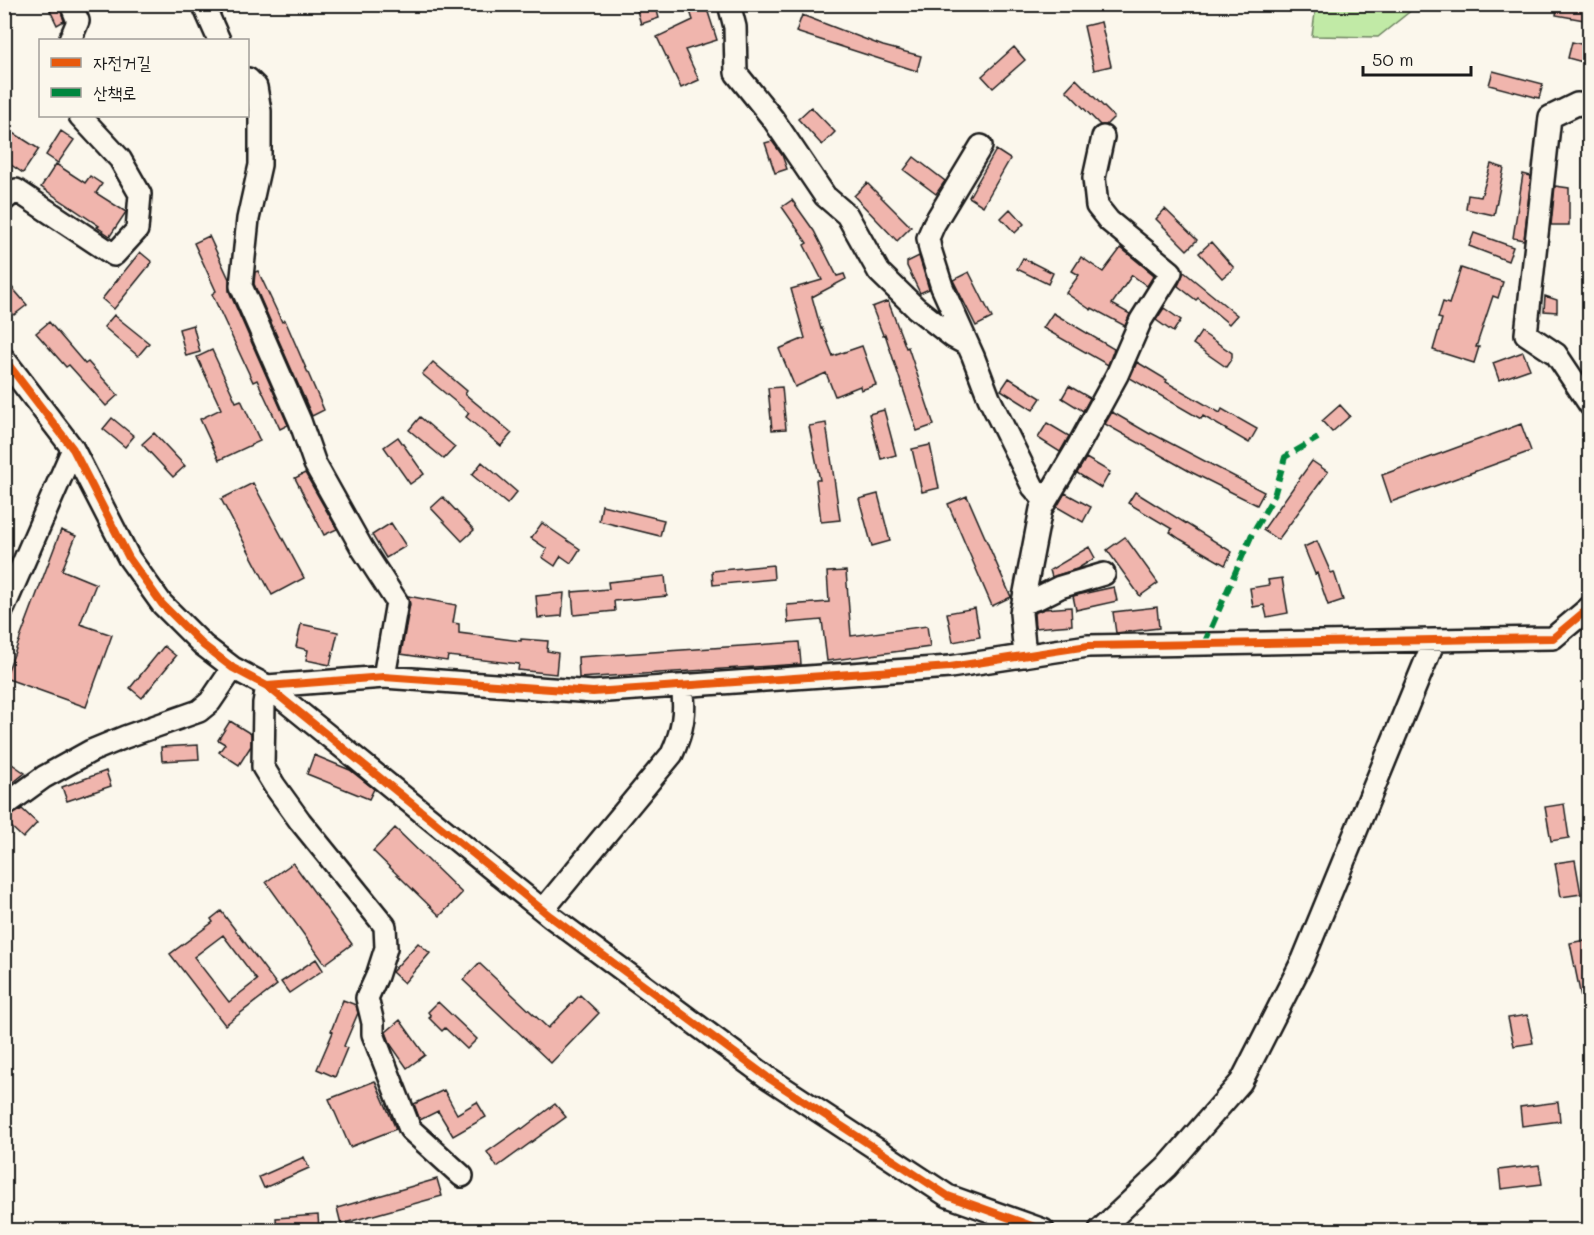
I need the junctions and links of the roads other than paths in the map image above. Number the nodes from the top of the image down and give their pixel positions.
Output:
1 (71, 4) edge
2 (203, 4) edge
3 (729, 4) edge
4 (70, 39) edge
5 (219, 39) edge
6 (249, 80) edge
7 (1590, 105) edge
8 (81, 117) edge
9 (1103, 137) dead end
10 (981, 146) dead end
11 (4, 200) edge
12 (968, 345) junction
13 (4, 358) edge
14 (1590, 405) edge
15 (73, 449) junction
16 (1045, 501) junction
17 (1104, 574) dead end
18 (1023, 603) junction
19 (4, 607) edge
20 (1590, 607) edge
21 (1434, 641) junction
22 (1025, 656) junction
23 (233, 668) junction
24 (384, 677) junction
25 (267, 686) junction
26 (682, 686) junction
27 (4, 806) edge
28 (543, 910) junction
29 (462, 1176) dead end
30 (1043, 1230) edge
31 (1100, 1230) edge

1 - 4 street
2 - 5 street
3 - 12 street
6 - 24 street
7 - 14 street
8 - 11 street
9 - 16 street
10 - 12 street
12 - 16 street
13 - 15 street
15 - 19 street
15 - 23 street
16 - 18 street
17 - 18 street
18 - 22 street
20 - 21 street
21 - 22 street
21 - 31 street
22 - 26 street
23 - 25 street
23 - 27 street
24 - 25 street
24 - 26 street
25 - 28 street
25 - 29 street
26 - 28 street
28 - 30 street

